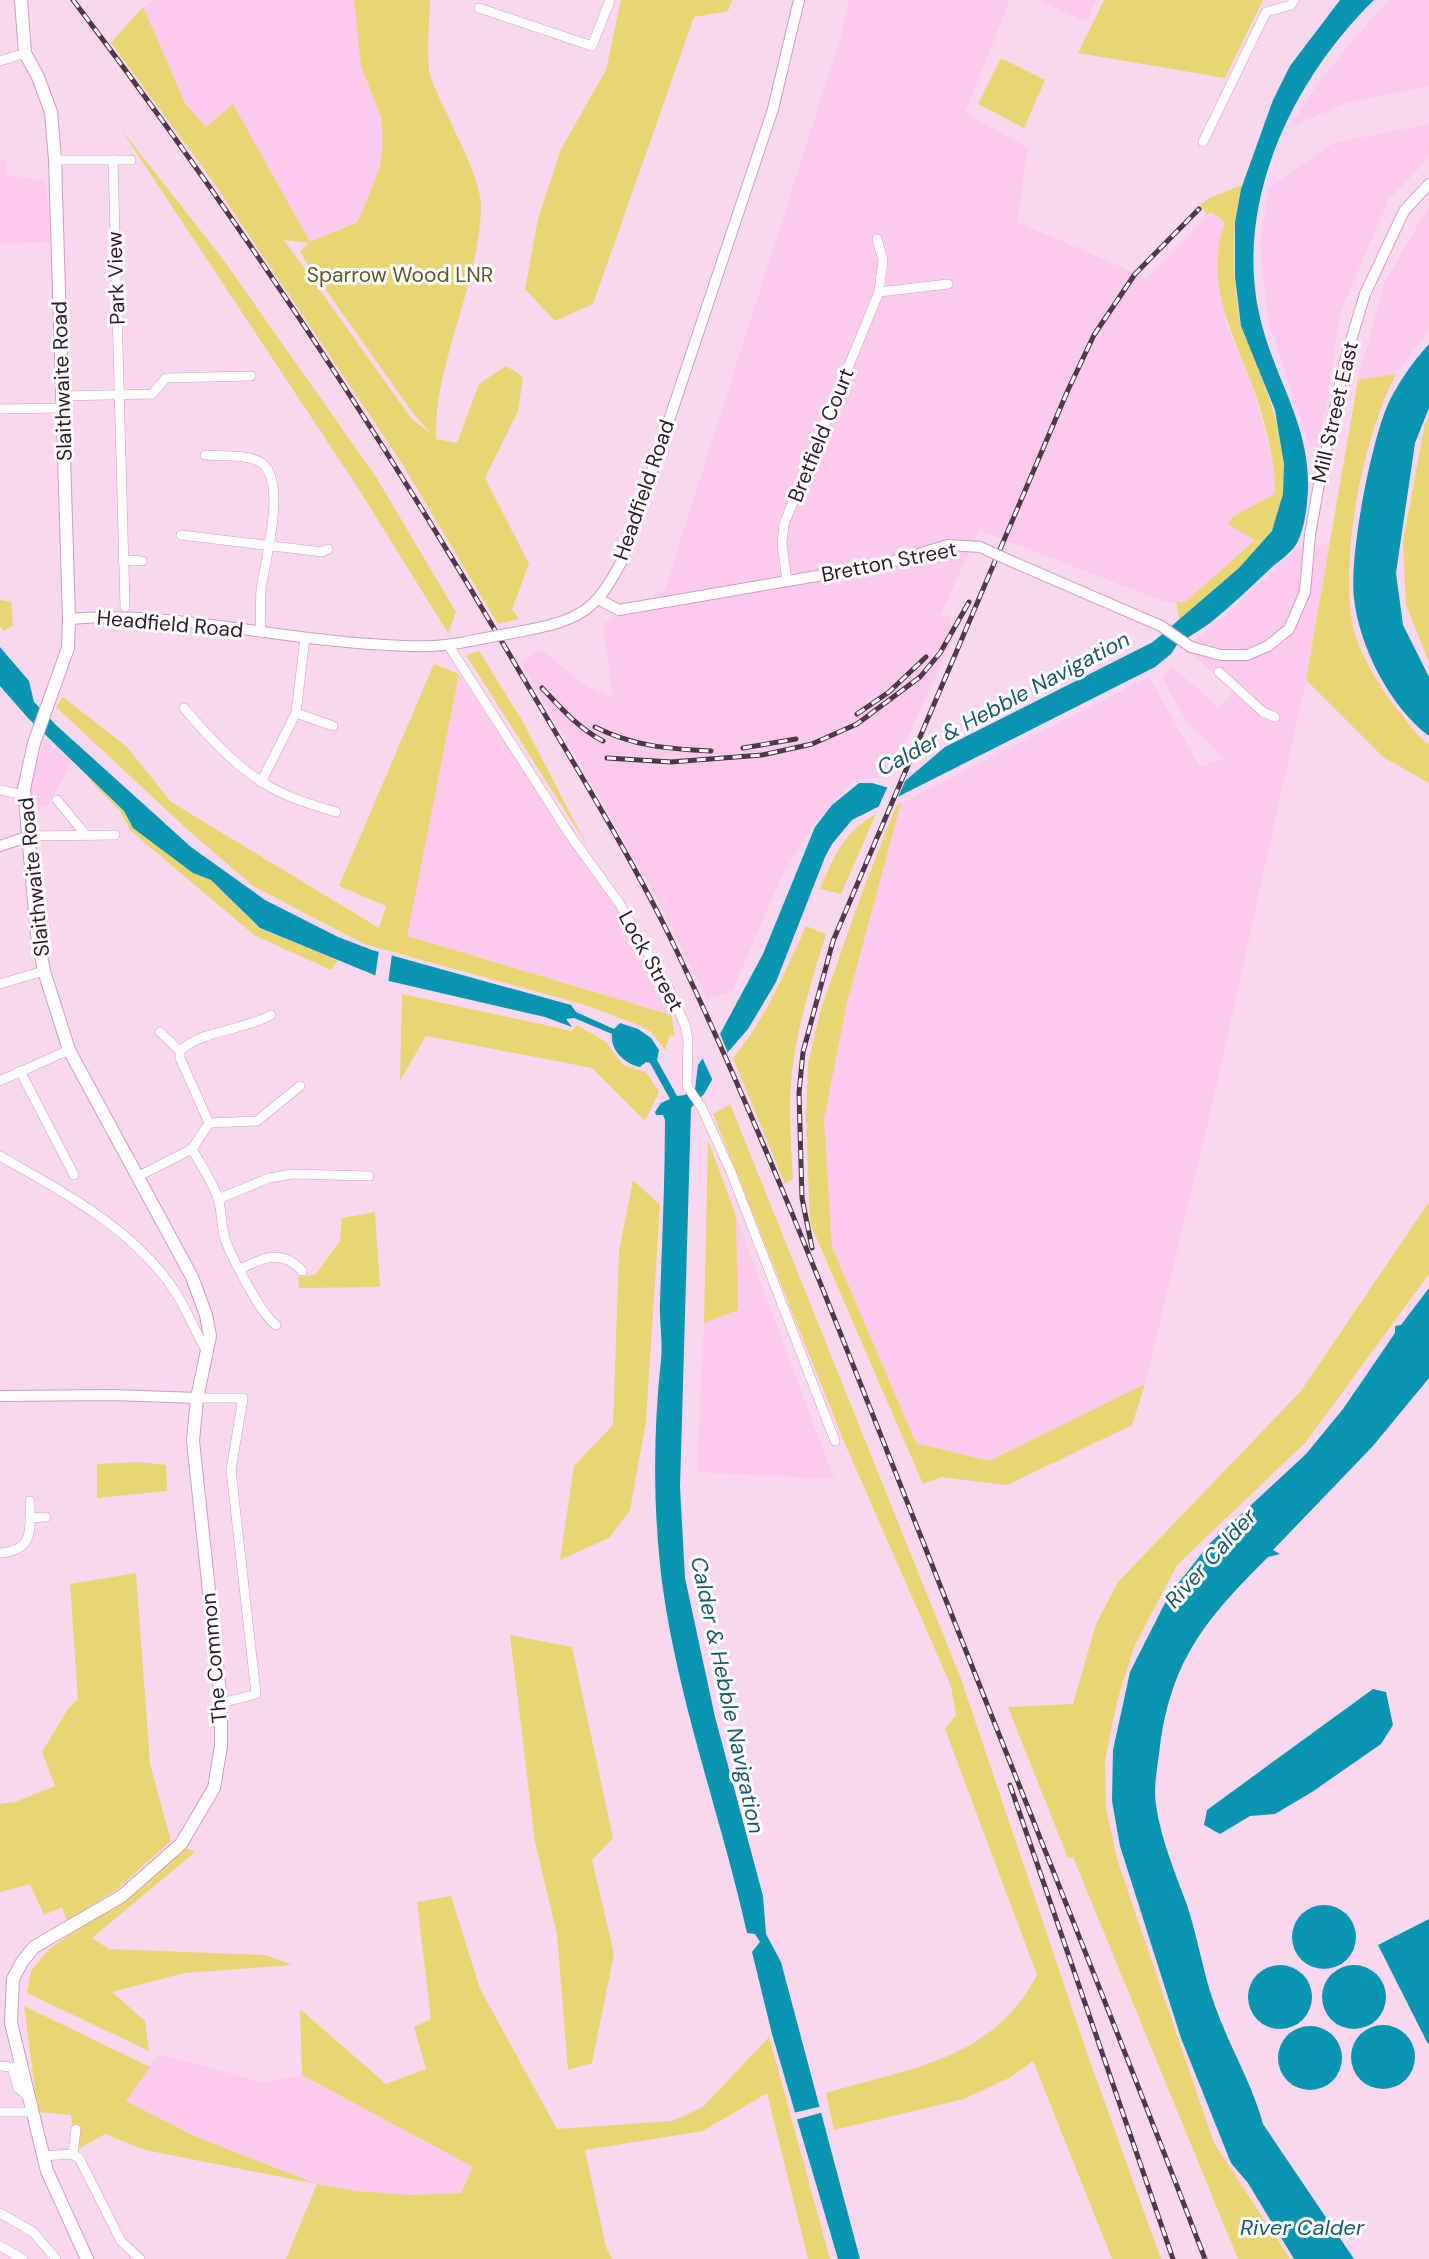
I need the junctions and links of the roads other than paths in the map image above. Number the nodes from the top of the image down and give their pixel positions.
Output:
1 (21, 0) edge
2 (610, 0) edge
3 (799, 0) edge
4 (1294, 0) edge
5 (479, 8) dead end
6 (25, 53) junction
7 (0, 61) edge
8 (1203, 142) dead end
9 (55, 160) junction
10 (113, 160) junction
11 (131, 160) dead end
12 (1429, 184) edge
13 (877, 239) dead end
14 (948, 284) dead end
15 (879, 292) junction
16 (251, 376) dead end
17 (119, 395) junction
18 (63, 402) junction
19 (0, 409) edge
20 (205, 455) dead end
21 (181, 535) dead end
22 (270, 545) junction
23 (328, 549) dead end
24 (123, 560) junction
25 (142, 561) dead end
26 (787, 581) junction
27 (598, 599) junction
28 (125, 607) dead end
29 (69, 619) junction
30 (260, 632) junction
31 (305, 638) junction
32 (449, 646) junction
33 (1268, 646) joint
34 (1220, 672) dead end
35 (184, 708) dead end
36 (296, 713) junction
37 (1275, 717) dead end
38 (333, 726) dead end
39 (261, 782) junction
40 (0, 790) edge
41 (24, 795) junction
42 (57, 800) dead end
43 (336, 812) dead end
44 (86, 835) junction
45 (115, 835) dead end
46 (29, 836) junction
47 (0, 846) edge
48 (44, 971) junction
49 (0, 984) edge
50 (272, 1016) dead end
51 (160, 1032) dead end
52 (69, 1050) junction
53 (180, 1051) junction
54 (20, 1071) junction
55 (0, 1081) edge
56 (300, 1086) dead end
57 (209, 1123) junction
58 (192, 1149) junction
59 (0, 1156) edge
60 (74, 1175) dead end
61 (139, 1176) junction
62 (369, 1176) dead end
63 (218, 1199) junction
64 (241, 1269) junction
65 (302, 1271) dead end
66 (276, 1325) dead end
67 (208, 1353) junction
68 (0, 1396) edge
69 (197, 1398) junction
70 (835, 1441) dead end
71 (30, 1501) dead end
72 (46, 1517) dead end
73 (30, 1518) junction
74 (0, 1553) edge
75 (221, 1702) junction
76 (0, 2066) edge
77 (27, 2096) junction
78 (0, 2112) edge
79 (31, 2112) junction
80 (76, 2129) dead end
81 (73, 2154) junction
82 (43, 2156) junction
83 (0, 2213) edge
84 (48, 2230) dead end
85 (39, 2238) junction
86 (0, 2246) edge
87 (23, 2259) edge
88 (56, 2259) edge
89 (87, 2259) edge
90 (140, 2259) edge

1 - 6 main road
2 - 5 street
3 - 27 street, Headfield Road
4 - 8 street
6 - 7 street
6 - 9 main road, Slaithwaite Road
9 - 10 street
9 - 18 main road, Slaithwaite Road
10 - 11 street
10 - 17 street, Park View
12 - 33 street, Mill Street East
13 - 15 street, Bretfield Court
14 - 15 street
15 - 26 street, Bretfield Court
16 - 17 street
17 - 18 street
17 - 24 street, Park View
18 - 19 street
18 - 29 main road, Slaithwaite Road
20 - 22 street
21 - 22 street
22 - 23 street
22 - 30 street
24 - 25 street
24 - 28 street, Park View
26 - 27 street, Bretton Street
26 - 33 street, Bretton Street, bridge
27 - 32 street, Headfield Road, bridge
29 - 30 street, Headfield Road
29 - 41 main road, Slaithwaite Road
30 - 31 street, Headfield Road
31 - 32 street, Headfield Road
31 - 36 street
32 - 70 street, Lock Street
34 - 37 street
35 - 39 street
36 - 38 street
36 - 39 street
39 - 43 street
40 - 41 street
41 - 46 main road, Slaithwaite Road
42 - 44 street
44 - 45 street
44 - 46 street
46 - 47 street
46 - 48 main road, Slaithwaite Road
48 - 49 street
48 - 52 main road, Slaithwaite Road
50 - 53 street
51 - 53 street
52 - 54 street
52 - 61 main road, Slaithwaite Road
53 - 57 street
54 - 55 street
54 - 60 street
56 - 57 street
57 - 58 street
58 - 61 street
58 - 63 street
59 - 67 street
61 - 67 main road, Slaithwaite Road
62 - 63 street
63 - 64 street
64 - 65 street
64 - 66 street
67 - 69 main road, The Common
68 - 69 street
69 - 75 main road, The Common
69 - 75 street
71 - 73 street
72 - 73 street
73 - 74 street
75 - 77 main road, The Common
76 - 77 street
77 - 79 main road
78 - 79 street
79 - 82 main road
80 - 81 street
81 - 82 street
81 - 90 street
82 - 89 main road
83 - 85 street
84 - 85 street
85 - 88 street
86 - 87 street

